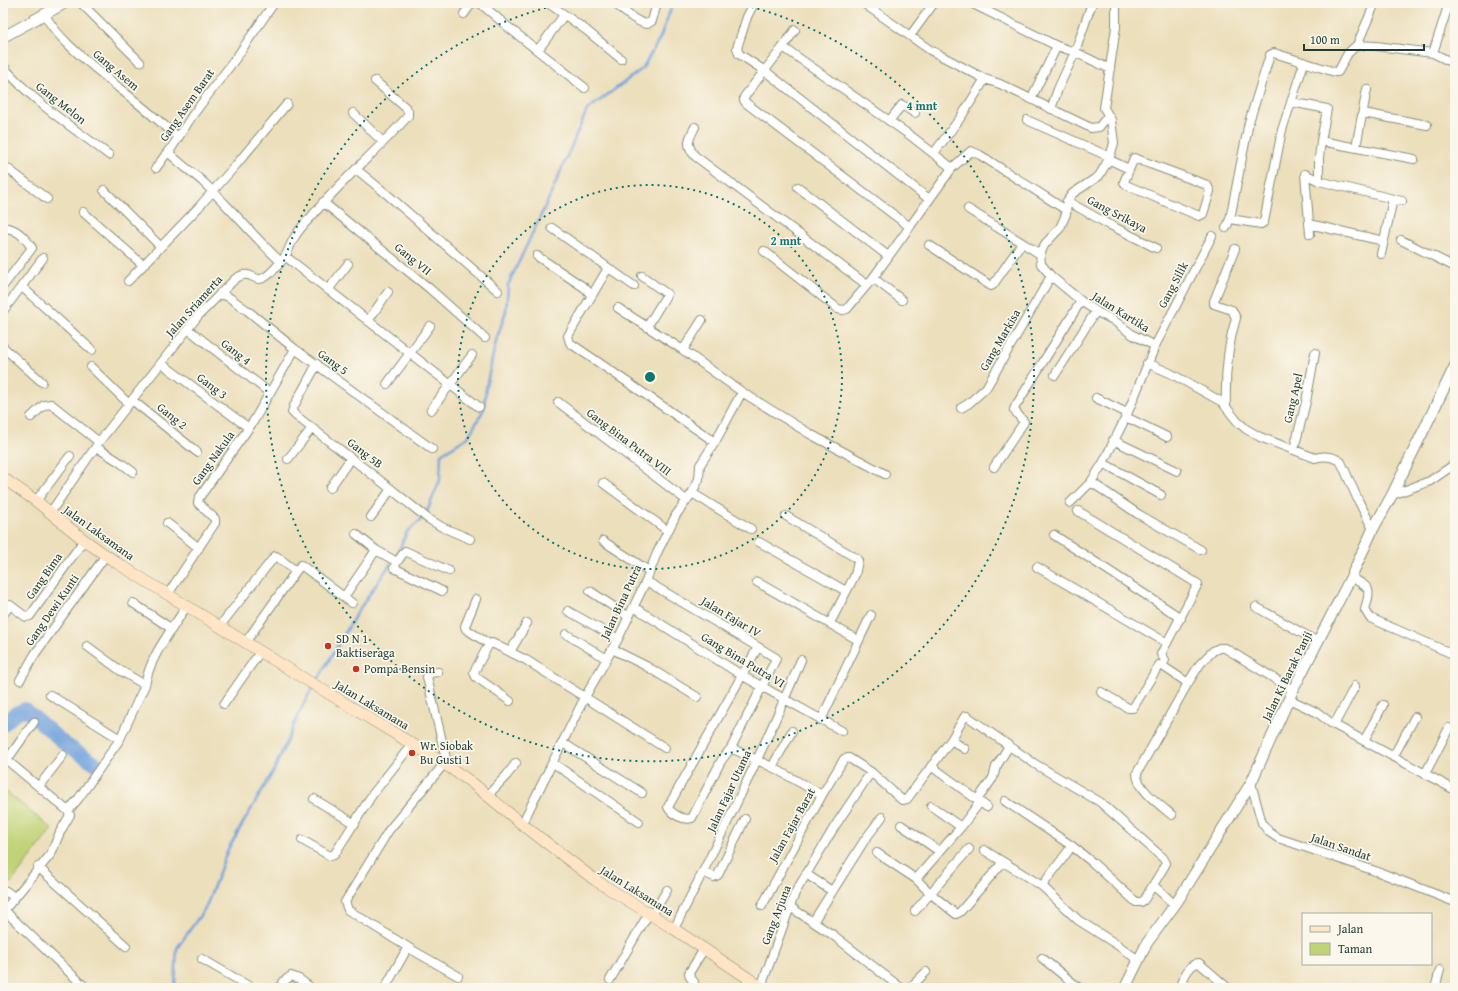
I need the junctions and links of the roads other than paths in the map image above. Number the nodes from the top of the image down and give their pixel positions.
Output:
1 (65, 3) edge
2 (81, 3) edge
3 (274, 3) edge
4 (472, 3) edge
5 (480, 3) edge
6 (548, 3) edge
7 (616, 3) edge
8 (657, 3) edge
9 (754, 3) edge
10 (863, 3) edge
11 (934, 3) edge
12 (971, 3) edge
13 (1092, 3) edge
14 (1375, 3) edge
15 (1449, 3) edge
16 (1114, 4) edge
17 (464, 14) dead end
18 (45, 15) junction
19 (564, 15) junction
20 (795, 30) dead end
21 (910, 36) junction
22 (3, 37) edge
23 (1357, 45) junction
24 (1057, 46) junction
25 (783, 47) junction
26 (538, 50) junction
27 (1075, 52) junction
28 (1432, 54) junction
29 (620, 59) dead end
30 (140, 62) dead end
31 (1304, 63) junction
32 (1455, 64) edge
33 (3, 66) edge
34 (1110, 69) junction
35 (765, 71) junction
36 (985, 79) junction
37 (375, 81) dead end
38 (585, 88) dead end
39 (1367, 89) dead end
40 (1031, 99) junction
41 (1291, 102) junction
42 (287, 104) dead end
43 (1051, 109) junction
44 (915, 112) dead end
45 (353, 113) dead end
46 (1363, 113) junction
47 (1109, 118) junction
48 (1027, 120) dead end
49 (889, 121) junction
50 (1427, 125) dead end
51 (695, 127) dead end
52 (178, 137) junction
53 (1322, 141) junction
54 (383, 142) junction
55 (1356, 147) junction
56 (169, 150) junction
57 (934, 153) junction
58 (109, 155) dead end
59 (1109, 158) junction
60 (1414, 158) dead end
61 (3, 165) edge
62 (156, 168) dead end
63 (952, 168) junction
64 (356, 169) junction
65 (1129, 170) junction
66 (1319, 181) junction
67 (798, 187) dead end
68 (104, 190) dead end
69 (213, 191) junction
70 (48, 199) dead end
71 (929, 199) junction
72 (1393, 199) junction
73 (1068, 201) junction
74 (1402, 201) dead end
75 (323, 202) junction
76 (968, 208) dead end
77 (1066, 210) junction
78 (83, 212) dead end
79 (1230, 219) junction
80 (1310, 224) junction
81 (910, 227) junction
82 (552, 228) dead end
83 (1226, 228) dead end
84 (6, 230) edge
85 (1310, 234) dead end
86 (1212, 236) dead end
87 (1401, 240) dead end
88 (1384, 241) junction
89 (1022, 243) junction
90 (929, 245) dead end
91 (160, 246) junction
92 (1156, 248) dead end
93 (1235, 249) dead end
94 (764, 251) dead end
95 (1040, 254) junction
96 (1381, 254) dead end
97 (537, 256) dead end
98 (888, 256) junction
99 (43, 258) dead end
100 (282, 259) junction
101 (348, 264) dead end
102 (143, 265) junction
103 (1455, 266) edge
104 (608, 268) junction
105 (642, 276) dead end
106 (1050, 276) junction
107 (873, 278) junction
108 (128, 281) dead end
109 (867, 285) junction
110 (3, 286) edge
111 (634, 286) dead end
112 (22, 287) junction
113 (328, 290) junction
114 (498, 291) dead end
115 (388, 292) dead end
116 (220, 293) junction
117 (591, 296) junction
118 (902, 300) dead end
119 (1081, 301) junction
120 (618, 308) dead end
121 (3, 311) edge
122 (1096, 311) junction
123 (702, 320) dead end
124 (368, 321) junction
125 (430, 326) dead end
126 (647, 327) junction
127 (188, 329) junction
128 (486, 338) dead end
129 (1155, 346) junction
130 (3, 347) edge
131 (295, 349) junction
132 (92, 350) dead end
133 (683, 350) junction
134 (411, 352) junction
135 (1316, 353) dead end
136 (472, 355) dead end
137 (161, 363) junction
138 (1147, 363) junction
139 (316, 364) junction
140 (1455, 366) edge
141 (91, 368) dead end
142 (1055, 375) dead end
143 (42, 382) dead end
144 (387, 384) dead end
145 (450, 384) junction
146 (742, 392) junction
147 (270, 393) junction
148 (1096, 398) dead end
149 (131, 402) junction
150 (558, 402) dead end
151 (480, 407) dead end
152 (1226, 407) junction
153 (961, 408) dead end
154 (431, 410) dead end
155 (1126, 415) junction
156 (31, 417) dead end
157 (249, 428) junction
158 (312, 428) junction
159 (1167, 437) dead end
160 (1114, 440) junction
161 (715, 442) junction
162 (97, 445) junction
163 (432, 449) dead end
164 (1294, 449) junction
165 (197, 452) dead end
166 (70, 456) dead end
167 (351, 458) junction
168 (288, 460) dead end
169 (1103, 464) junction
170 (1455, 464) edge
171 (994, 467) dead end
172 (1177, 471) dead end
173 (133, 472) dead end
174 (885, 474) dead end
175 (3, 478) edge
176 (1091, 482) junction
177 (603, 483) dead end
178 (330, 488) dead end
179 (391, 489) junction
180 (692, 493) junction
181 (1161, 495) dead end
182 (1392, 495) junction
183 (686, 500) junction
184 (36, 501) junction
185 (1070, 503) dead end
186 (1078, 511) dead end
187 (50, 513) junction
188 (786, 516) dead end
189 (370, 517) dead end
190 (167, 523) dead end
191 (751, 529) dead end
192 (1374, 529) junction
193 (668, 531) junction
194 (356, 534) dead end
195 (1054, 535) dead end
196 (470, 539) dead end
197 (84, 540) junction
198 (604, 541) dead end
199 (759, 542) dead end
200 (199, 548) junction
201 (376, 550) junction
202 (1201, 550) dead end
203 (106, 555) junction
204 (397, 562) junction
205 (1037, 568) dead end
206 (296, 571) junction
207 (449, 571) dead end
208 (649, 571) junction
209 (1351, 577) junction
210 (646, 581) junction
211 (757, 582) dead end
212 (442, 591) dead end
213 (590, 591) dead end
214 (846, 592) junction
215 (168, 594) junction
216 (344, 597) junction
217 (476, 599) dead end
218 (133, 603) dead end
219 (352, 603) dead end
220 (186, 607) junction
221 (634, 607) junction
222 (1256, 607) dead end
223 (568, 611) dead end
224 (3, 615) edge
225 (871, 615) dead end
226 (628, 617) junction
227 (1180, 618) junction
228 (527, 623) dead end
229 (830, 623) junction
230 (219, 627) junction
231 (172, 629) junction
232 (566, 634) dead end
233 (618, 639) junction
234 (858, 640) junction
235 (1318, 642) junction
236 (245, 643) junction
237 (1167, 643) junction
238 (489, 644) junction
239 (87, 646) dead end
240 (758, 647) junction
241 (612, 649) junction
242 (260, 652) junction
243 (510, 652) junction
244 (1455, 655) edge
245 (607, 659) junction
246 (801, 660) dead end
247 (1163, 665) junction
248 (438, 672) dead end
249 (743, 676) junction
250 (20, 680) dead end
251 (1188, 683) junction
252 (145, 685) junction
253 (1355, 686) dead end
254 (762, 687) junction
255 (1101, 692) dead end
256 (1291, 694) junction
257 (50, 695) dead end
258 (696, 697) dead end
259 (585, 698) junction
260 (785, 699) junction
261 (510, 701) dead end
262 (224, 704) dead end
263 (1383, 705) dead end
264 (1415, 717) dead end
265 (821, 720) junction
266 (34, 722) dead end
267 (1334, 725) junction
268 (1449, 728) dead end
269 (792, 731) dead end
270 (842, 731) dead end
271 (120, 739) junction
272 (951, 740) junction
273 (1364, 741) junction
274 (563, 742) junction
275 (412, 744) junction
276 (1009, 746) junction
277 (665, 748) dead end
278 (730, 748) junction
279 (965, 749) dead end
280 (63, 755) dead end
281 (1393, 757) junction
282 (5, 759) edge
283 (756, 760) junction
284 (516, 763) dead end
285 (553, 763) junction
286 (446, 765) junction
287 (931, 766) junction
288 (772, 767) junction
289 (871, 772) junction
290 (1425, 774) junction
291 (1251, 783) junction
292 (39, 786) junction
293 (1455, 789) edge
294 (642, 794) dead end
295 (822, 795) junction
296 (488, 796) junction
297 (314, 799) dead end
298 (1005, 801) dead end
299 (981, 803) junction
300 (931, 806) dead end
301 (68, 811) junction
302 (1172, 815) dead end
303 (882, 817) dead end
304 (745, 819) dead end
305 (639, 822) dead end
306 (355, 824) junction
307 (522, 824) junction
308 (901, 825) dead end
309 (961, 827) junction
310 (302, 840) dead end
311 (1072, 846) junction
312 (969, 849) dead end
313 (984, 850) dead end
314 (939, 851) junction
315 (877, 853) dead end
316 (1003, 862) junction
317 (38, 867) junction
318 (703, 872) junction
319 (806, 874) junction
320 (916, 878) junction
321 (1153, 885) junction
322 (1042, 886) junction
323 (666, 890) dead end
324 (4, 891) edge
325 (832, 891) junction
326 (930, 893) junction
327 (14, 898) junction
328 (1455, 902) edge
329 (1175, 905) junction
330 (762, 906) dead end
331 (790, 907) junction
332 (915, 911) dead end
333 (651, 914) junction
334 (813, 922) junction
335 (674, 929) junction
336 (126, 946) dead end
337 (408, 947) junction
338 (704, 949) junction
339 (1042, 958) dead end
340 (202, 959) dead end
341 (1138, 960) junction
342 (1440, 970) dead end
343 (926, 972) dead end
344 (458, 976) dead end
345 (610, 980) dead end
346 (747, 984) edge
347 (762, 987) edge
348 (86, 988) edge
349 (252, 988) edge
350 (280, 988) edge
351 (311, 988) edge
352 (385, 988) edge
353 (692, 988) edge
354 (900, 988) edge
355 (910, 988) edge
356 (1079, 988) edge
357 (1124, 988) edge
358 (1179, 988) edge
359 (1228, 988) edge
360 (1435, 988) edge

1 - 18 street
2 - 30 street
3 - 52 street, Gang Asem Barat
4 - 17 street
5 - 26 street
6 - 19 street
7 - 8 street
9 - 35 street
10 - 21 street
11 - 21 street
12 - 24 street
13 - 27 street
14 - 23 street
15 - 28 street
16 - 34 street
18 - 22 street
18 - 52 street, Gang Asem
19 - 26 street
19 - 29 street
20 - 25 street
21 - 36 street
23 - 28 street
23 - 31 street
24 - 27 street
24 - 40 street
25 - 35 street
25 - 49 street
26 - 38 street
27 - 34 street
27 - 43 street
28 - 32 street
31 - 41 street
31 - 79 street
33 - 58 street, Gang Melon
34 - 47 street
35 - 71 street
35 - 81 street
36 - 40 street
36 - 57 street
37 - 54 street, Jalan Sriamerta
39 - 46 street
40 - 43 street
41 - 53 street
41 - 79 street
42 - 69 street
43 - 47 street
44 - 49 street
45 - 54 street
46 - 50 street
46 - 55 street
47 - 59 street
48 - 59 street
49 - 57 street
51 - 109 street
52 - 56 street, Gang Asem Barat
53 - 55 street
53 - 66 street
54 - 64 street, Jalan Sriamerta
55 - 60 street
56 - 62 street
56 - 69 street, Gang Asem Barat
57 - 63 street
59 - 65 street
59 - 73 street
61 - 70 street
63 - 71 street
63 - 77 street
64 - 75 street, Jalan Sriamerta
64 - 114 street
65 - 65 street
66 - 72 street
66 - 80 street
67 - 98 street
68 - 91 street
69 - 91 street
69 - 100 street, Gang Asem Barat
71 - 81 street
72 - 74 street
72 - 88 street
73 - 77 street
73 - 92 street, Gang Srikaya
75 - 100 street, Jalan Sriamerta
75 - 128 street, Gang VII
76 - 89 street
77 - 95 street
78 - 102 street
79 - 83 street
80 - 85 street
80 - 88 street
81 - 98 street
82 - 104 street
84 - 110 street
86 - 129 street, Gang Silik
87 - 103 street
88 - 96 street
89 - 90 street
89 - 95 street
91 - 102 street
93 - 152 street
94 - 109 street
95 - 106 street, Jalan Kartika
97 - 117 street
98 - 107 street
99 - 112 street
100 - 113 street, Gang Asem Barat
100 - 116 street, Jalan Sriamerta
101 - 113 street
102 - 108 street
104 - 111 street
104 - 117 street
105 - 126 street
106 - 119 street, Jalan Kartika
106 - 153 street, Gang Markisa
107 - 109 street
107 - 118 street
112 - 121 street
112 - 132 street
113 - 124 street, Gang Asem Barat
115 - 124 street
116 - 127 street, Jalan Sriamerta
116 - 131 street, Gang 5
117 - 161 street
119 - 122 street, Jalan Kartika
119 - 171 street
120 - 126 street
122 - 129 street, Jalan Kartika
122 - 142 street
123 - 133 street
124 - 134 street, Gang Asem Barat
125 - 134 street
126 - 133 street
127 - 137 street, Jalan Sriamerta
127 - 147 street, Gang 4
129 - 138 street, Jalan Kartika
130 - 143 street
131 - 139 street, Gang 5
131 - 147 street, Gang Nakula
133 - 146 street
134 - 144 street
134 - 145 street, Gang Asem Barat
135 - 164 street, Gang Apel
136 - 145 street
137 - 149 street, Jalan Sriamerta
137 - 157 street, Gang 3
138 - 152 street
138 - 155 street, Jalan Kartika
139 - 158 street, Gang 5B
139 - 163 street, Gang 5
140 - 182 street, Jalan Ki Barak Panji
141 - 149 street, Gang 2
145 - 151 street, Gang Asem Barat
145 - 154 street
146 - 161 street, Jalan Bina Putra
146 - 174 street
147 - 157 street, Gang Nakula
148 - 155 street
149 - 162 street, Jalan Sriamerta
149 - 165 street, Gang 2
150 - 183 street, Gang Bina Putra VIII
152 - 164 street
155 - 159 street
155 - 160 street, Jalan Kartika
156 - 162 street
157 - 200 street, Gang Nakula
158 - 167 street, Gang 5B
158 - 168 street
160 - 169 street, Jalan Kartika
160 - 172 street
161 - 180 street, Jalan Bina Putra
162 - 173 street
162 - 187 street, Jalan Sriamerta
164 - 192 street
166 - 184 street
167 - 178 street
167 - 179 street, Gang 5B
169 - 176 street, Jalan Kartika
169 - 181 street
170 - 182 street
175 - 184 main road, Jalan Laksamana
176 - 185 street, Jalan Kartika
176 - 202 street
177 - 193 street
179 - 189 street
179 - 196 street, Gang 5B
180 - 183 street, Jalan Bina Putra
180 - 191 street
182 - 192 street, Jalan Ki Barak Panji
183 - 193 street, Jalan Bina Putra
184 - 187 main road, Jalan Laksamana
186 - 227 street
187 - 197 main road, Jalan Laksamana
188 - 214 street
190 - 200 street
192 - 209 street, Jalan Ki Barak Panji
193 - 208 street, Jalan Bina Putra
194 - 201 street
195 - 227 street
197 - 203 main road, Jalan Laksamana
197 - 224 street, Gang Bima
198 - 208 street
199 - 214 street
200 - 215 street, Gang Nakula
201 - 204 street
201 - 216 street
203 - 215 main road, Jalan Laksamana
203 - 250 street, Gang Dewi Kunti
204 - 207 street
204 - 212 street
205 - 237 street
206 - 216 street
206 - 230 street
206 - 236 street
208 - 210 street, Jalan Bina Putra
209 - 235 street, Jalan Ki Barak Panji
209 - 244 street
210 - 221 street, Jalan Bina Putra
210 - 240 street, Jalan Fajar IV
211 - 229 street
213 - 226 street
214 - 229 street
215 - 220 main road, Jalan Laksamana
216 - 219 street
217 - 238 street
218 - 231 street
220 - 230 main road, Jalan Laksamana
220 - 231 street
221 - 226 street, Jalan Bina Putra
221 - 249 street, Gang Bina Putra VI
222 - 235 street
223 - 233 street
225 - 234 street
226 - 233 street, Jalan Bina Putra
227 - 237 street
228 - 243 street
229 - 234 street
230 - 236 main road, Jalan Laksamana
231 - 252 street
232 - 245 street
233 - 241 street, Jalan Bina Putra
234 - 265 street
235 - 256 street, Jalan Ki Barak Panji
236 - 242 main road, Jalan Laksamana
237 - 247 street
238 - 243 street
238 - 261 street
239 - 252 street
240 - 249 street
240 - 254 street, Jalan Fajar IV
241 - 245 street, Jalan Bina Putra
241 - 258 street
242 - 262 street
242 - 275 main road, Jalan Laksamana
243 - 259 street
245 - 259 street, Jalan Bina Putra
246 - 260 street, Jalan Fajar Utama
247 - 251 street
247 - 255 street
248 - 286 street
249 - 254 street, Gang Bina Putra VI
249 - 278 street
251 - 256 street
251 - 302 street
252 - 271 street
253 - 267 street
254 - 260 street, Gang Bina Putra VI
254 - 278 street
256 - 267 street
256 - 291 street, Jalan Ki Barak Panji
257 - 271 street
259 - 274 street, Jalan Bina Putra
259 - 277 street
260 - 265 street, Gang Bina Putra VI
260 - 283 street, Jalan Fajar Utama
263 - 273 street
264 - 281 street
265 - 270 street, Gang Bina Putra VI
266 - 282 street
267 - 273 street
268 - 290 street
269 - 288 street
271 - 301 street
272 - 276 street
272 - 279 street
272 - 287 street
273 - 281 street
274 - 285 street, Jalan Bina Putra
274 - 294 street
275 - 286 main road, Jalan Laksamana
275 - 306 street
276 - 299 street
276 - 321 street
278 - 283 street
280 - 292 street
281 - 290 street
282 - 292 street
283 - 288 street
283 - 318 street, Jalan Fajar Utama
284 - 296 street
285 - 305 street
285 - 307 street, Jalan Bina Putra
286 - 296 main road, Jalan Laksamana
286 - 337 street
287 - 289 street
287 - 299 street
288 - 295 street
289 - 295 street, Jalan Fajar Barat
289 - 319 street, Gang Arjuna
290 - 293 street
291 - 328 street, Jalan Sandat
291 - 329 street, Jalan Ki Barak Panji
292 - 301 street
295 - 330 street, Jalan Fajar Barat
296 - 307 main road, Jalan Laksamana
297 - 306 street
298 - 311 street
299 - 309 street
300 - 309 street
301 - 317 street
303 - 325 street
304 - 318 street
306 - 310 street
307 - 333 main road, Jalan Laksamana
308 - 314 street
309 - 314 street
311 - 321 street
311 - 322 street
312 - 326 street
313 - 316 street
314 - 320 street
315 - 320 street
316 - 322 street
316 - 326 street
317 - 327 street
317 - 336 street
318 - 335 street, Jalan Fajar Utama
319 - 325 street
319 - 331 street, Gang Arjuna
320 - 326 street
321 - 329 street
322 - 341 street
323 - 333 street
324 - 327 street
325 - 334 street
326 - 332 street
327 - 348 street
329 - 341 street, Jalan Ki Barak Panji
331 - 334 street
331 - 347 street, Gang Arjuna
333 - 335 main road, Jalan Laksamana
333 - 345 street
334 - 354 street
335 - 338 main road, Jalan Laksamana
337 - 344 street
337 - 352 street
338 - 346 main road, Jalan Laksamana
338 - 353 street
339 - 356 street
340 - 349 street
341 - 357 street, Jalan Ki Barak Panji
342 - 360 street
343 - 355 street
346 - 347 main road, Jalan Laksamana
350 - 351 street
358 - 359 street

